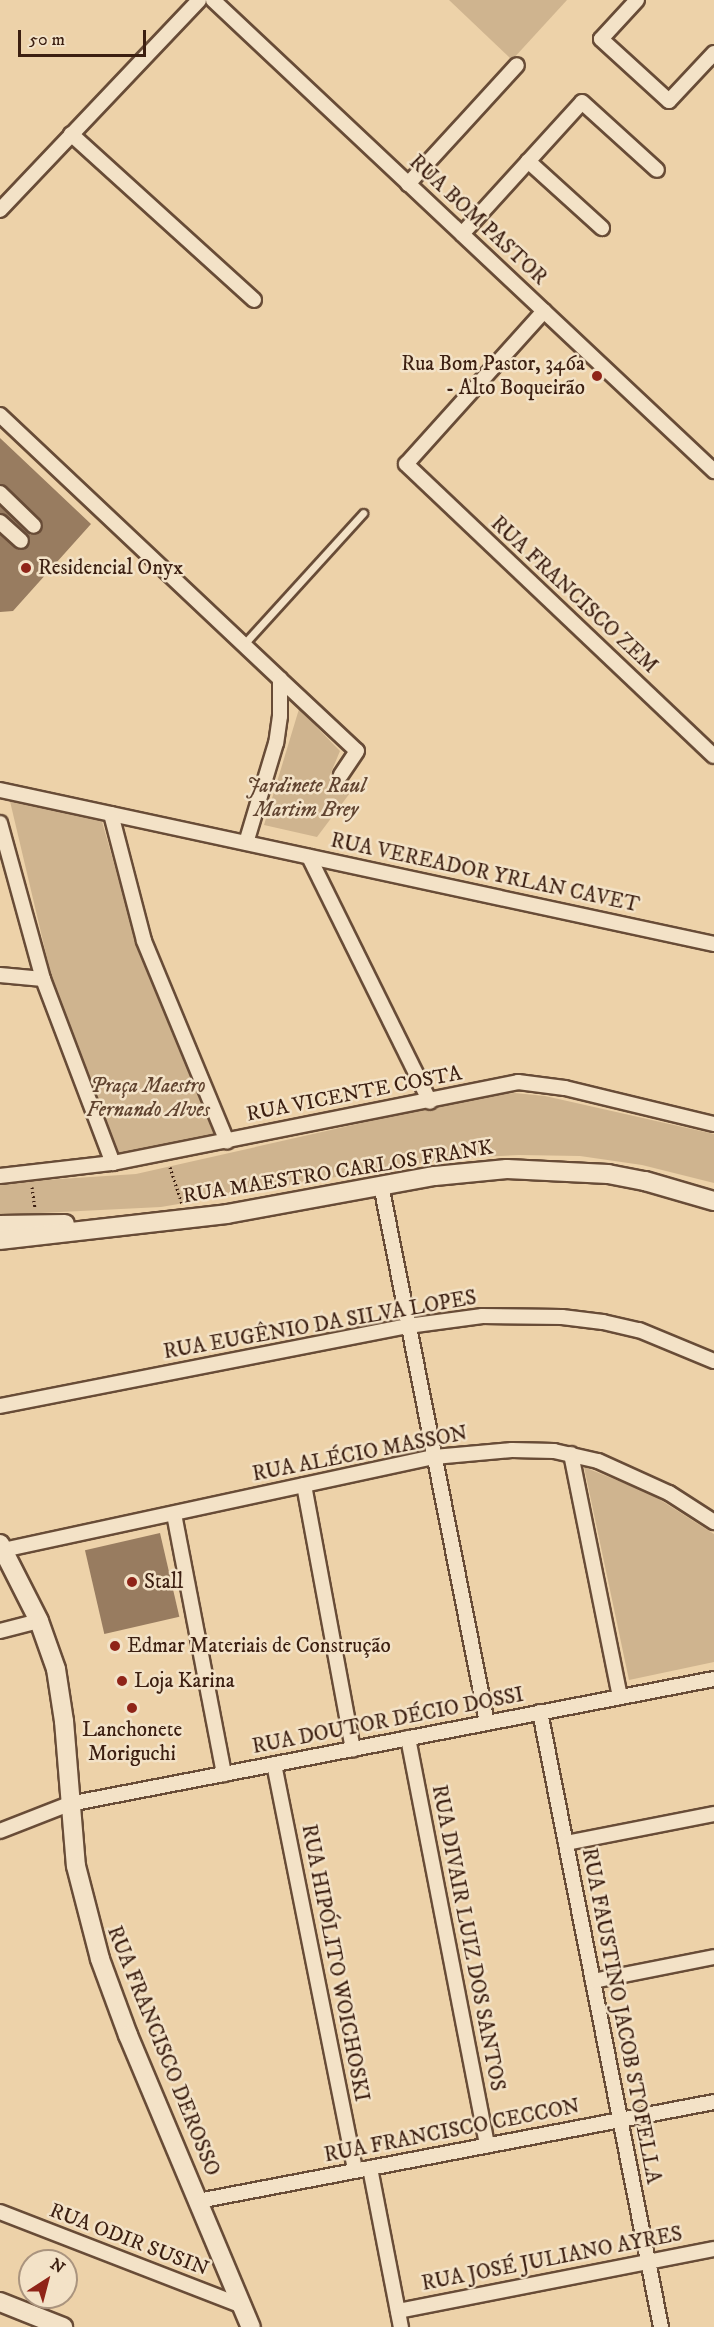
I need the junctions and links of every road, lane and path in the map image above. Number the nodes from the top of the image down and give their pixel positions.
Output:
1 (199, 0) edge
2 (213, 0) edge
3 (637, 0) edge
4 (714, 52) edge
5 (517, 65) dead end
6 (71, 134) junction
7 (528, 161) junction
8 (657, 170) dead end
9 (408, 184) junction
10 (0, 210) edge
11 (602, 228) dead end
12 (462, 234) junction
13 (254, 300) dead end
14 (544, 312) junction
15 (0, 415) edge
16 (714, 471) edge
17 (0, 493) edge
18 (363, 513) dead end
19 (0, 522) edge
20 (34, 526) dead end
21 (21, 541) dead end
22 (244, 644) junction
23 (280, 678) junction
24 (714, 756) edge
25 (341, 775) dead end
26 (0, 790) edge
27 (111, 814) junction
28 (0, 823) edge
29 (246, 843) junction
30 (309, 856) junction
31 (714, 944) edge
32 (0, 975) edge
33 (43, 979) junction
34 (430, 1102) junction
35 (714, 1124) edge
36 (227, 1141) junction
37 (165, 1153) junction
38 (113, 1163) junction
39 (31, 1174) junction
40 (0, 1176) edge
41 (381, 1185) junction
42 (714, 1202) edge
43 (187, 1219) junction
44 (36, 1223) junction
45 (0, 1225) edge
46 (109, 1226) junction
47 (0, 1240) edge
48 (408, 1326) junction
49 (714, 1361) edge
50 (0, 1406) edge
51 (571, 1454) junction
52 (434, 1457) junction
53 (304, 1485) junction
54 (174, 1514) junction
55 (714, 1522) edge
56 (2, 1547) edge
57 (39, 1621) junction
58 (0, 1631) edge
59 (714, 1679) edge
60 (620, 1697) junction
61 (540, 1712) junction
62 (487, 1723) junction
63 (408, 1738) junction
64 (353, 1749) junction
65 (274, 1764) junction
66 (224, 1774) junction
67 (69, 1804) junction
68 (714, 1814) edge
69 (0, 1831) edge
70 (566, 1843) junction
71 (714, 1957) edge
72 (593, 1981) junction
73 (714, 2102) edge
74 (621, 2120) junction
75 (487, 2145) junction
76 (370, 2168) junction
77 (355, 2171) junction
78 (198, 2201) junction
79 (0, 2212) edge
80 (714, 2249) edge
81 (648, 2262) junction
82 (0, 2302) edge
83 (242, 2306) junction
84 (398, 2310) junction
85 (63, 2327) edge
86 (251, 2327) edge
87 (401, 2327) edge
88 (661, 2327) edge

1 - 6 street
2 - 9 street, RUA BOM PASTOR
3 - 4 street
5 - 9 street
6 - 10 street
6 - 13 street
7 - 8 street
7 - 11 street
7 - 12 street
9 - 12 street, RUA BOM PASTOR
12 - 14 street, RUA BOM PASTOR
14 - 16 street, RUA BOM PASTOR
14 - 24 street, RUA FRANCISCO ZEM
15 - 22 street
17 - 20 street
18 - 22 lane
19 - 21 street
22 - 23 street
23 - 25 street
23 - 29 street
26 - 27 street, RUA VEREADOR YRLAN CAVET
27 - 29 street, RUA VEREADOR YRLAN CAVET
27 - 36 street
28 - 33 street
29 - 30 street, RUA VEREADOR YRLAN CAVET
30 - 31 street, RUA VEREADOR YRLAN CAVET
30 - 34 street
32 - 33 street
33 - 38 street
34 - 35 street, RUA VICENTE COSTA
34 - 36 street, RUA VICENTE COSTA
36 - 37 street, RUA VICENTE COSTA
37 - 38 street, RUA VICENTE COSTA
37 - 43 path
38 - 39 street, RUA VICENTE COSTA
39 - 40 street, RUA VICENTE COSTA
39 - 44 path
41 - 42 main road, RUA MAESTRO CARLOS FRANK
41 - 43 main road, RUA MAESTRO CARLOS FRANK
41 - 48 street
43 - 46 main road, RUA MAESTRO CARLOS FRANK
44 - 45 main road, RUA MAESTRO CARLOS FRANK
44 - 46 main road, RUA MAESTRO CARLOS FRANK
46 - 47 main road, RUA MAESTRO CARLOS FRANK
48 - 49 street, RUA EUGÊNIO DA SILVA LOPES
48 - 50 street, RUA EUGÊNIO DA SILVA LOPES
48 - 52 street
51 - 52 street, RUA ALÉCIO MASSON
51 - 55 street, RUA ALÉCIO MASSON
51 - 60 street
52 - 53 street, RUA ALÉCIO MASSON
52 - 62 street
53 - 54 street, RUA ALÉCIO MASSON
53 - 64 street
54 - 56 street, RUA ALÉCIO MASSON
54 - 66 street
56 - 57 main road, RUA FRANCISCO DEROSSO
57 - 58 street
57 - 67 main road, RUA FRANCISCO DEROSSO
59 - 60 street, RUA DOUTOR DÉCIO DOSSI
60 - 61 street, RUA DOUTOR DÉCIO DOSSI
61 - 62 street, RUA DOUTOR DÉCIO DOSSI
61 - 70 street, RUA FAUSTINO JACOB STOFELLA
62 - 63 street, RUA DOUTOR DÉCIO DOSSI
63 - 64 street, RUA DOUTOR DÉCIO DOSSI
63 - 75 street, RUA DIVAIR LUIZ DOS SANTOS
64 - 65 street, RUA DOUTOR DÉCIO DOSSI
65 - 66 street, RUA DOUTOR DÉCIO DOSSI
65 - 77 street, RUA HIPÓLITO WOICHOSKI
66 - 67 street, RUA DOUTOR DÉCIO DOSSI
67 - 69 street, RUA DOUTOR DÉCIO DOSSI
67 - 78 main road, RUA FRANCISCO DEROSSO
68 - 70 street
70 - 72 street, RUA FAUSTINO JACOB STOFELLA
71 - 72 street
72 - 74 street, RUA FAUSTINO JACOB STOFELLA
73 - 74 street, RUA FRANCISCO CECCON
74 - 75 street, RUA FRANCISCO CECCON
74 - 81 street, RUA FAUSTINO JACOB STOFELLA
75 - 76 street, RUA FRANCISCO CECCON
76 - 77 street, RUA FRANCISCO CECCON
76 - 84 street
77 - 78 street, RUA FRANCISCO CECCON
78 - 83 main road, RUA FRANCISCO DEROSSO
79 - 83 street, RUA ODIR SUSIN
80 - 81 street, RUA JOSÉ JULIANO AYRES
81 - 84 street, RUA JOSÉ JULIANO AYRES
81 - 88 street, RUA FAUSTINO JACOB STOFELLA
82 - 85 main road
83 - 86 main road, RUA FRANCISCO DEROSSO
84 - 87 street

